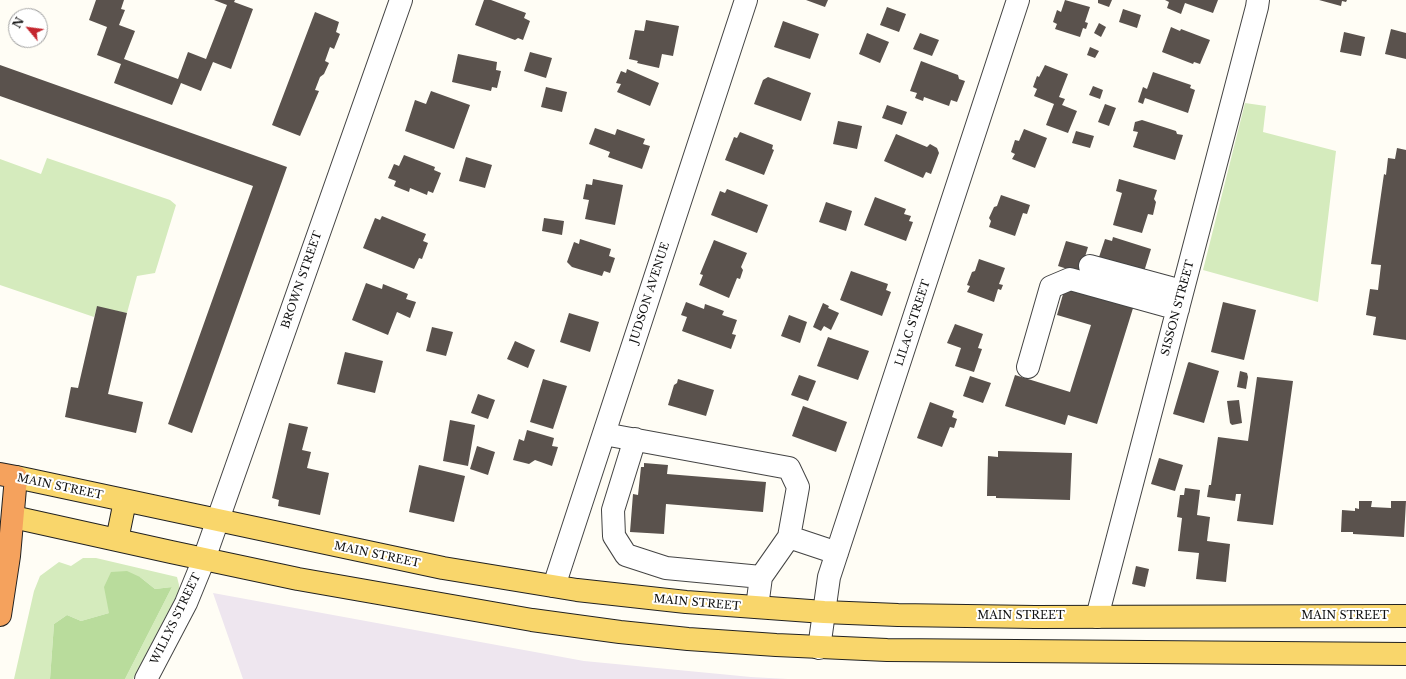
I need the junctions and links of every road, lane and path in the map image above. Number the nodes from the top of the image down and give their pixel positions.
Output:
1 (401, 0) edge
2 (746, 0) edge
3 (1018, 0) edge
4 (1258, 0) edge
5 (1090, 266) dead end
6 (1150, 292) junction
7 (1180, 300) junction
8 (1028, 367) dead end
9 (604, 434) junction
10 (635, 439) junction
11 (8, 475) edge
12 (125, 501) junction
13 (7, 515) edge
14 (218, 521) junction
15 (789, 537) junction
16 (117, 540) junction
17 (837, 553) junction
18 (204, 559) junction
19 (761, 576) junction
20 (554, 586) junction
21 (757, 607) junction
22 (824, 612) junction
23 (0, 615) edge
24 (1406, 616) edge
25 (1097, 617) junction
26 (819, 648) junction
27 (1406, 654) edge
28 (146, 679) edge

1 - 14 street, BROWN STREET
2 - 9 street, JUDSON AVENUE
3 - 17 street, LILAC STREET
4 - 7 street, SISSON STREET
5 - 6 street
6 - 7 street
6 - 8 street
7 - 25 street, SISSON STREET
9 - 10 street
9 - 20 street, JUDSON AVENUE
10 - 15 street
10 - 19 street
11 - 12 main road, MAIN STREET
11 - 13 highway
12 - 14 main road, MAIN STREET
12 - 16 main road
13 - 16 main road
13 - 23 highway
14 - 18 street, BROWN STREET
14 - 20 main road, MAIN STREET
15 - 17 street
15 - 19 street
16 - 18 main road
17 - 22 street, LILAC STREET
18 - 26 main road
18 - 28 street, WILLYS STREET
19 - 21 street
20 - 21 main road, MAIN STREET
21 - 22 main road, MAIN STREET
22 - 25 main road, MAIN STREET
22 - 26 street, LILAC STREET
24 - 25 main road, MAIN STREET
26 - 27 main road

